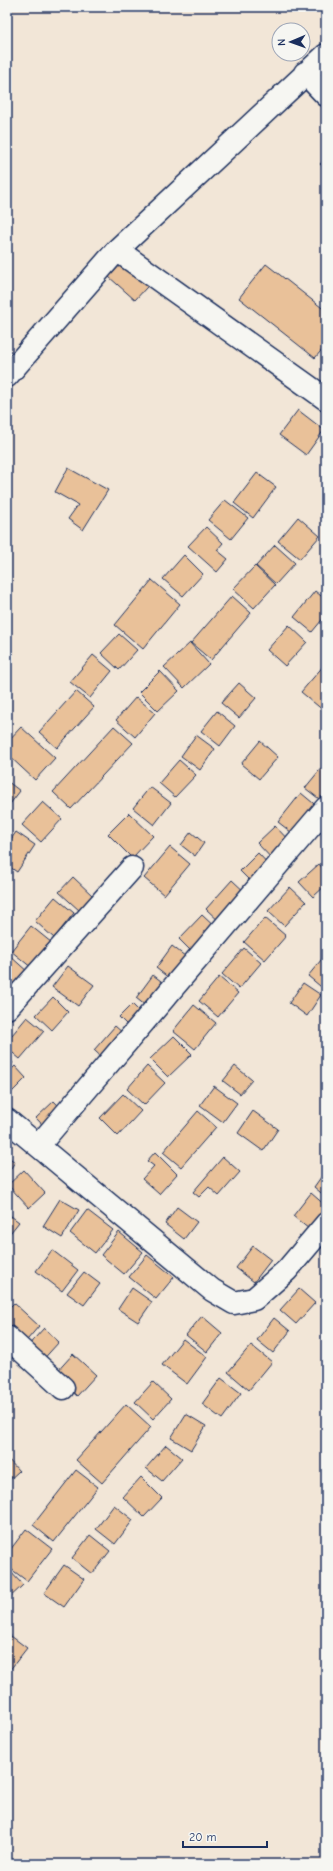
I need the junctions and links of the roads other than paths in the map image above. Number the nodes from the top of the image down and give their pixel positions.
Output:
1 (326, 55) edge
2 (305, 73) junction
3 (326, 95) edge
4 (117, 250) junction
5 (7, 376) edge
6 (326, 399) edge
7 (326, 808) edge
8 (132, 868) dead end
9 (7, 1008) edge
10 (7, 1120) edge
11 (38, 1145) junction
12 (326, 1224) edge
13 (7, 1337) edge
14 (63, 1388) dead end

1 - 2 street
2 - 3 street
2 - 4 street
4 - 5 street
4 - 6 street
7 - 11 street
8 - 9 street
10 - 11 street
11 - 12 street
13 - 14 street

